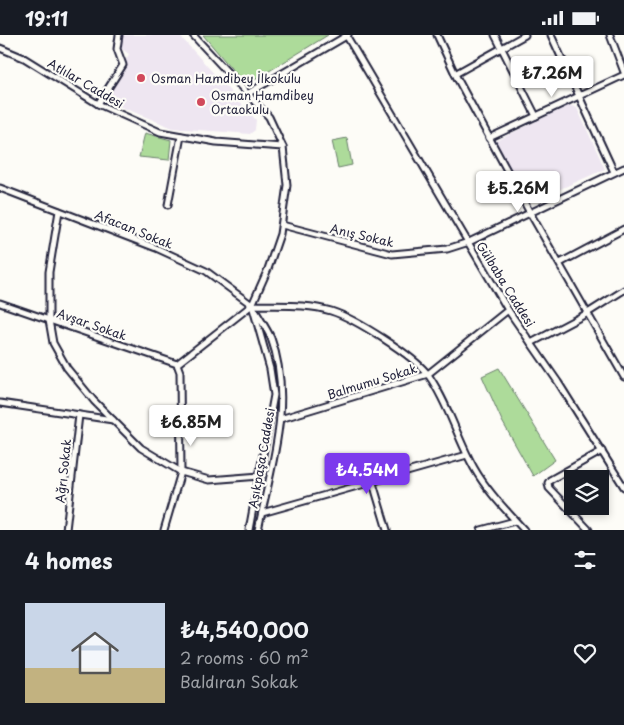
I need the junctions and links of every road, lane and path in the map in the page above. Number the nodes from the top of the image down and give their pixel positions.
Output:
1 (119, 35) edge
2 (193, 35) edge
3 (347, 35) edge
4 (437, 35) edge
5 (495, 35) edge
6 (525, 35) edge
7 (551, 35) edge
8 (610, 35) edge
9 (0, 48) edge
10 (501, 48) junction
11 (624, 73) edge
12 (455, 74) junction
13 (247, 94) junction
14 (578, 97) junction
15 (98, 105) junction
16 (536, 117) junction
17 (180, 136) junction
18 (489, 138) junction
19 (283, 147) junction
20 (624, 168) edge
21 (614, 172) junction
22 (0, 188) edge
23 (168, 205) dead end
24 (59, 211) junction
25 (529, 211) junction
26 (282, 225) junction
27 (624, 229) edge
28 (468, 241) junction
29 (560, 263) junction
30 (624, 290) edge
31 (0, 303) edge
32 (252, 305) junction
33 (508, 309) junction
34 (586, 314) junction
35 (48, 320) junction
36 (532, 343) junction
37 (177, 365) junction
38 (428, 375) junction
39 (624, 377) edge
40 (0, 403) edge
41 (79, 415) junction
42 (113, 419) junction
43 (280, 419) junction
44 (602, 451) junction
45 (467, 455) junction
46 (181, 471) junction
47 (260, 476) junction
48 (373, 483) junction
49 (624, 487) edge
50 (262, 513) junction
51 (515, 521) junction
52 (66, 530) edge
53 (164, 530) edge
54 (249, 530) edge
55 (258, 530) edge
56 (387, 530) edge
57 (481, 530) edge
58 (524, 530) edge
59 (589, 530) edge

1 - 15 street
2 - 13 street
3 - 13 street
3 - 28 street, Gülbaba Caddesi
4 - 12 street
5 - 10 street
6 - 10 street
7 - 14 street
8 - 11 street
9 - 15 street, Atlılar Caddesi
10 - 12 street
10 - 16 street
11 - 14 street
12 - 18 street
13 - 19 street
14 - 16 street
14 - 21 street
15 - 17 street, Atlılar Caddesi
16 - 18 street
17 - 19 street, Atlılar Caddesi
17 - 23 street
18 - 25 street
19 - 26 street
20 - 21 street, Anış Sokak
21 - 25 street, Anış Sokak
22 - 24 street, Afacan Sokak
24 - 32 street, Afacan Sokak
24 - 35 street
25 - 28 street, Anış Sokak
25 - 29 street
26 - 28 street, Anış Sokak
26 - 32 street
27 - 29 street
28 - 33 street, Gülbaba Caddesi
29 - 34 street
30 - 34 street
31 - 35 street, Avşar Sokak
32 - 37 street
32 - 38 street
32 - 43 street, Aşıkpaşa Caddesi
32 - 47 street, Aşıkpaşa Caddesi
33 - 36 street, Gülbaba Caddesi
33 - 38 street, Balmumu Sokak
34 - 36 street
34 - 39 street
35 - 37 street, Avşar Sokak
35 - 42 street
36 - 44 street, Gülbaba Caddesi
37 - 46 street
38 - 43 street, Balmumu Sokak
38 - 45 street
40 - 41 street
41 - 42 street
41 - 52 street, Ağrı Sokak
42 - 46 street
43 - 50 street, Aşıkpaşa Caddesi
44 - 49 street, Gülbaba Caddesi
44 - 59 street
45 - 48 street
45 - 51 street
46 - 47 street
46 - 53 street
47 - 54 street, Aşıkpaşa Caddesi
48 - 50 street
48 - 56 street
50 - 55 street, Aşıkpaşa Caddesi
51 - 57 street
51 - 58 street

